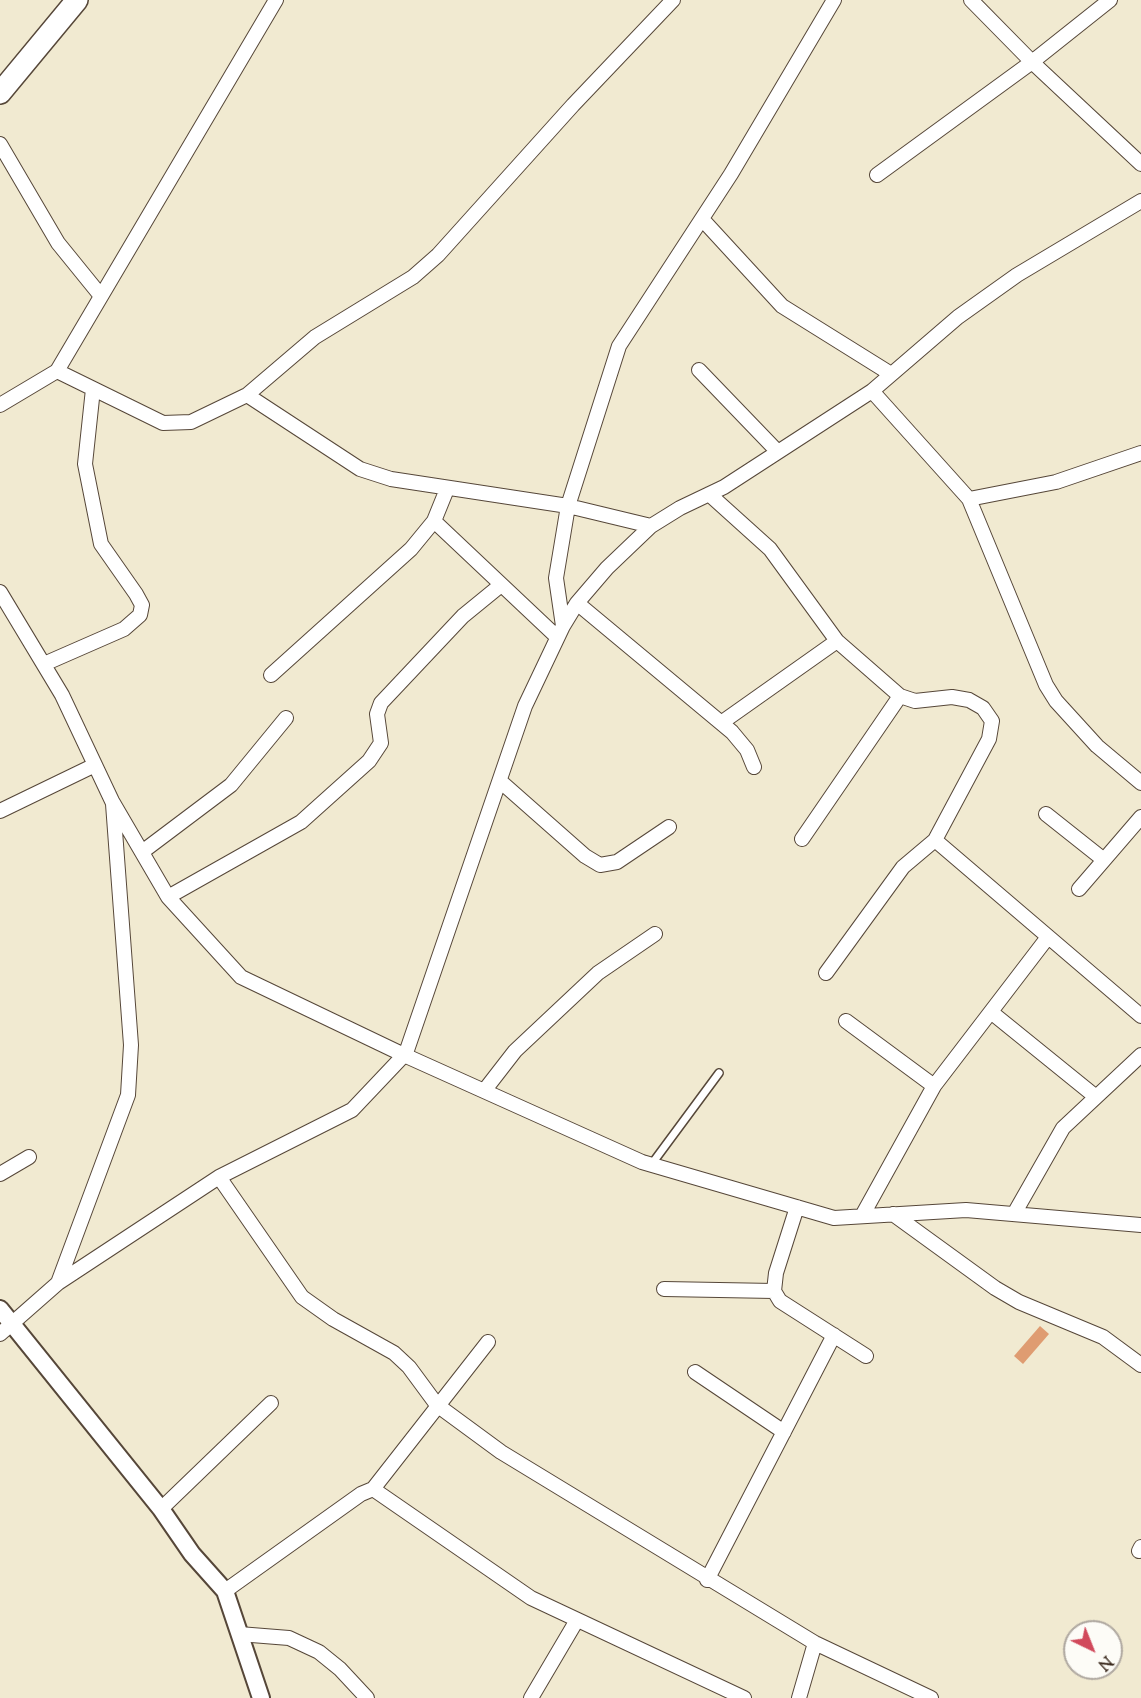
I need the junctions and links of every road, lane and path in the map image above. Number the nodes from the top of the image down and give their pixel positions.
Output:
1 (77, 0) edge
2 (276, 0) edge
3 (674, 0) edge
4 (834, 0) edge
5 (971, 0) edge
6 (1110, 0) edge
7 (1032, 62) junction
8 (0, 93) edge
9 (0, 144) edge
10 (1141, 164) edge
11 (876, 175) dead end
12 (1141, 201) edge
13 (702, 219) junction
14 (101, 296) junction
15 (699, 370) dead end
16 (57, 371) junction
17 (891, 374) junction
18 (93, 388) junction
19 (872, 391) junction
20 (247, 395) junction
21 (0, 405) edge
22 (777, 451) junction
23 (1141, 453) edge
24 (447, 489) junction
25 (710, 494) junction
26 (969, 500) junction
27 (568, 506) junction
28 (434, 521) junction
29 (651, 526) junction
30 (501, 585) junction
31 (0, 592) edge
32 (577, 603) junction
33 (560, 632) junction
34 (837, 641) junction
35 (44, 664) junction
36 (271, 675) dead end
37 (900, 696) junction
38 (286, 718) dead end
39 (722, 723) junction
40 (95, 765) junction
41 (754, 767) dead end
42 (500, 781) junction
43 (1141, 783) edge
44 (112, 801) junction
45 (0, 812) edge
46 (1046, 814) dead end
47 (1141, 817) edge
48 (669, 827) dead end
49 (802, 839) dead end
50 (935, 840) junction
51 (142, 852) junction
52 (1104, 860) junction
53 (1079, 889) dead end
54 (168, 897) junction
55 (655, 934) dead end
56 (1048, 938) junction
57 (826, 973) dead end
58 (991, 1012) junction
59 (1141, 1016) edge
60 (846, 1021) dead end
61 (404, 1055) junction
62 (1141, 1055) edge
63 (719, 1073) dead end
64 (934, 1086) junction
65 (484, 1091) junction
66 (1096, 1097) junction
67 (29, 1157) dead end
68 (651, 1165) junction
69 (0, 1174) edge
70 (219, 1177) junction
71 (797, 1207) junction
72 (893, 1214) junction
73 (1014, 1214) junction
74 (862, 1216) junction
75 (1141, 1225) edge
76 (58, 1284) junction
77 (664, 1289) dead end
78 (774, 1291) junction
79 (0, 1309) edge
80 (6, 1329) edge
81 (834, 1335) junction
82 (488, 1342) dead end
83 (866, 1356) dead end
84 (1141, 1365) edge
85 (695, 1372) dead end
86 (271, 1403) dead end
87 (437, 1405) junction
88 (784, 1432) junction
89 (374, 1489) junction
90 (161, 1509) junction
91 (707, 1580) junction
92 (225, 1591) junction
93 (577, 1620) junction
94 (239, 1634) junction
95 (815, 1643) junction
96 (261, 1698) edge
97 (367, 1698) edge
98 (531, 1698) edge
99 (744, 1698) edge
100 (799, 1698) edge
101 (931, 1698) edge

1 - 8 highway
2 - 14 street
3 - 20 street
4 - 13 street
5 - 7 street
6 - 7 street
7 - 10 street
7 - 11 street
9 - 14 street
12 - 17 street
13 - 17 street
13 - 27 street
14 - 16 street
15 - 22 street
16 - 18 street
16 - 21 street
17 - 19 street
18 - 20 street
18 - 35 street
19 - 22 street
19 - 26 street
20 - 24 street
22 - 25 street
23 - 26 street
24 - 27 street
24 - 28 street
25 - 29 street
25 - 34 street
26 - 43 street
27 - 29 street
27 - 33 street
28 - 30 street
28 - 36 street
29 - 32 street
30 - 33 street
30 - 54 street
31 - 35 street
32 - 33 street
32 - 39 street
33 - 42 street
34 - 37 street
34 - 39 street
35 - 40 street
37 - 49 street
37 - 50 street
38 - 51 street
39 - 41 street
40 - 44 street
40 - 45 street
42 - 48 street
42 - 61 street
44 - 51 street
44 - 76 street
46 - 52 street
47 - 52 street
50 - 56 street
50 - 57 street
51 - 54 street
52 - 53 street
54 - 61 street
55 - 65 street
56 - 58 street
56 - 59 street
58 - 64 street
58 - 66 street
60 - 64 street
61 - 65 street
61 - 70 street
62 - 66 street
63 - 68 lane
64 - 74 street
65 - 68 street
66 - 73 street
67 - 69 street
68 - 71 street
70 - 76 street
70 - 87 street
71 - 74 street
71 - 78 street
72 - 73 street
72 - 74 street
72 - 84 street
73 - 75 street
76 - 80 street
77 - 78 street
78 - 81 street
79 - 80 street
80 - 90 street
81 - 83 street
81 - 88 street
82 - 87 street
85 - 88 street
86 - 90 street
87 - 89 street
87 - 91 street
88 - 91 street
89 - 92 street
89 - 93 street
90 - 92 street
91 - 95 street
92 - 94 street
93 - 98 street
93 - 99 street
94 - 96 street
94 - 97 street
95 - 100 street
95 - 101 street

